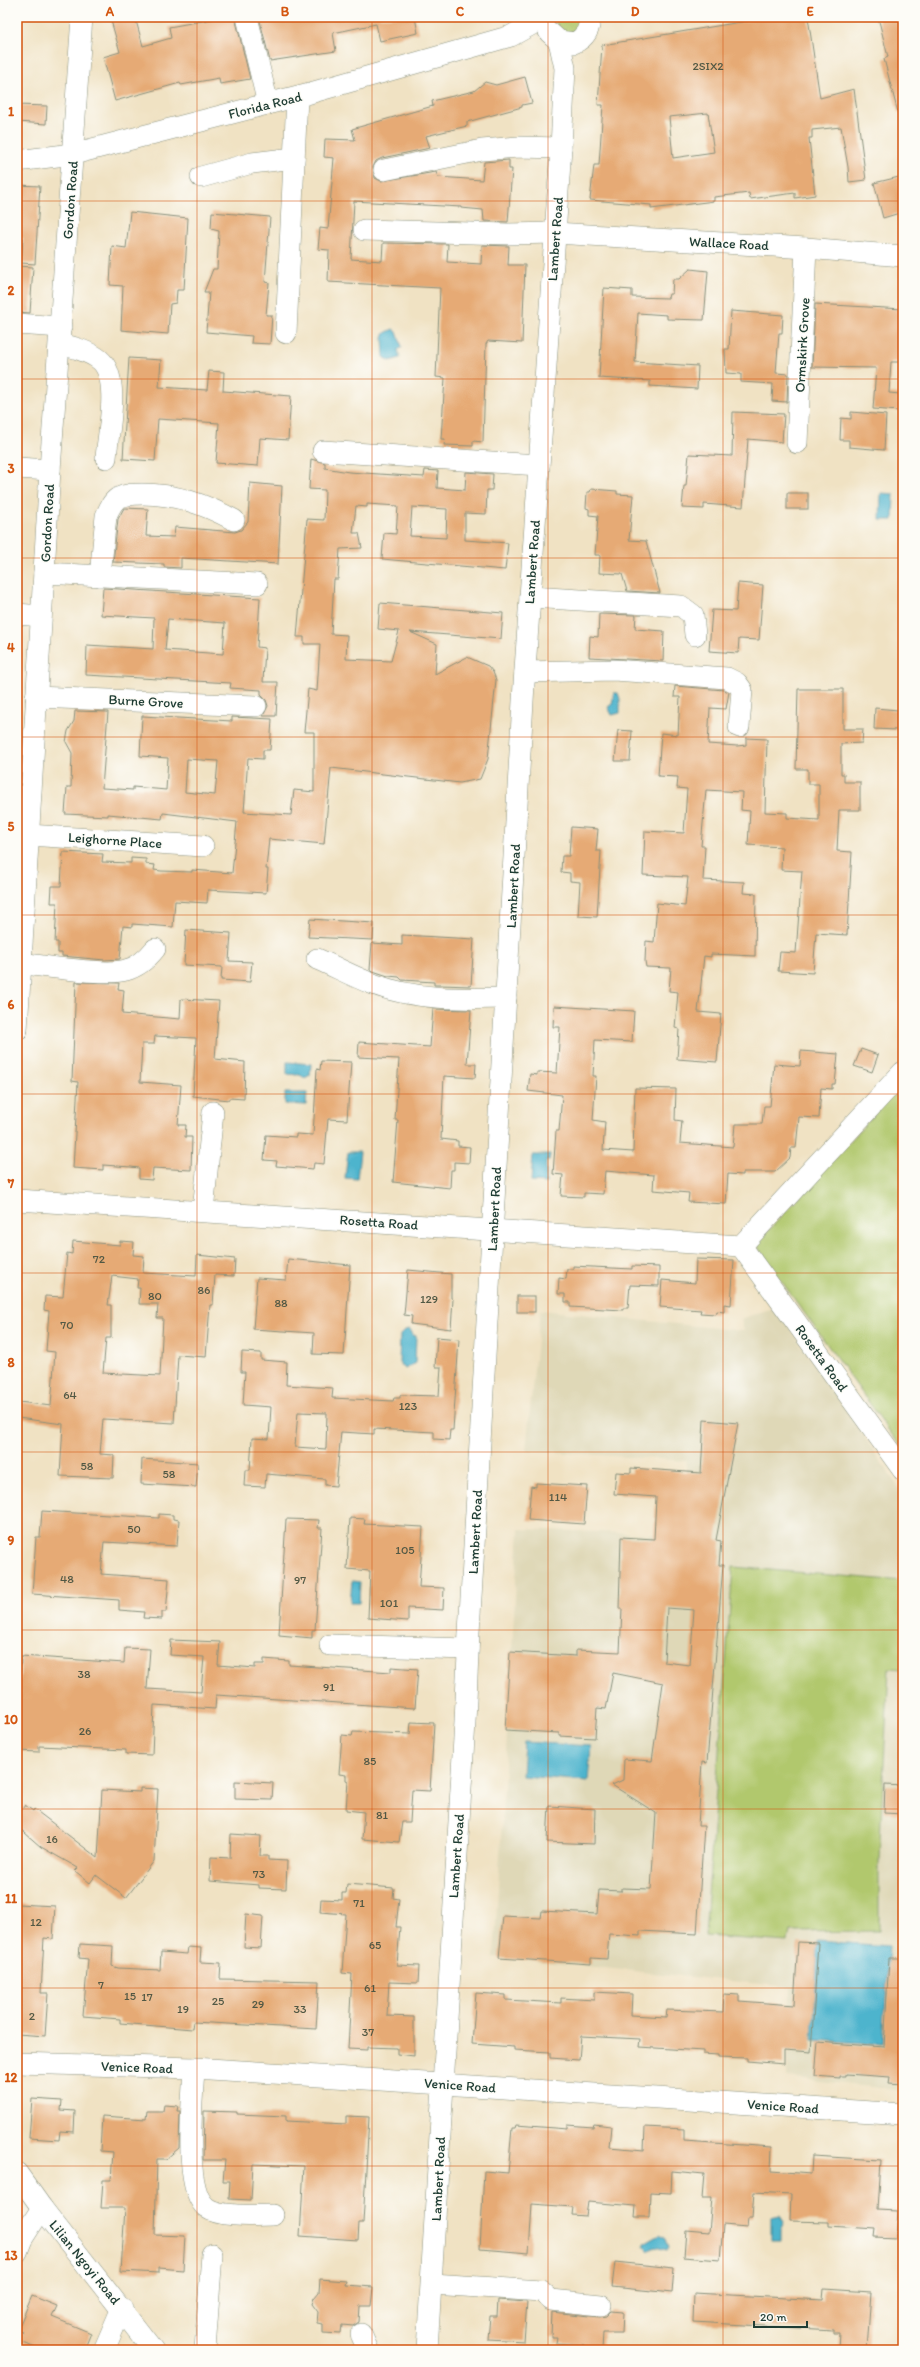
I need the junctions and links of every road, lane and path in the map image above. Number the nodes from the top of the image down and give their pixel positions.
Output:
1 (82, 17) edge
2 (247, 17) edge
3 (546, 17) edge
4 (593, 19) edge
5 (511, 36) junction
6 (563, 41) junction
7 (297, 97) junction
8 (268, 104) junction
9 (561, 148) junction
10 (73, 154) junction
11 (294, 158) junction
12 (17, 161) edge
13 (384, 170) dead end
14 (201, 176) dead end
15 (364, 230) dead end
16 (555, 233) junction
17 (806, 248) junction
18 (903, 256) edge
19 (17, 324) edge
20 (286, 333) dead end
21 (60, 336) junction
22 (797, 443) dead end
23 (323, 451) dead end
24 (106, 458) dead end
25 (539, 465) junction
26 (17, 468) edge
27 (50, 470) junction
28 (234, 520) dead end
29 (44, 572) junction
30 (100, 576) junction
31 (257, 584) dead end
32 (530, 597) junction
33 (17, 614) edge
34 (41, 616) junction
35 (695, 635) dead end
36 (525, 672) junction
37 (36, 696) junction
38 (256, 706) dead end
39 (739, 727) dead end
40 (24, 757) edge
41 (28, 835) junction
42 (203, 846) dead end
43 (155, 949) dead end
44 (317, 959) dead end
45 (20, 963) junction
46 (506, 998) junction
47 (17, 1030) edge
48 (903, 1072) edge
49 (213, 1112) dead end
50 (17, 1200) edge
51 (203, 1211) junction
52 (493, 1230) junction
53 (741, 1246) junction
54 (903, 1470) edge
55 (330, 1645) dead end
56 (468, 1649) junction
57 (17, 2063) edge
58 (194, 2068) junction
59 (443, 2084) junction
60 (903, 2114) edge
61 (17, 2173) edge
62 (42, 2208) junction
63 (273, 2215) dead end
64 (17, 2252) edge
65 (212, 2254) dead end
66 (432, 2284) junction
67 (601, 2305) dead end
68 (122, 2308) junction
69 (104, 2350) edge
70 (153, 2350) edge
71 (205, 2350) edge
72 (427, 2350) edge

1 - 10 street, Gordon Road
2 - 8 street
3 - 5 street, Florida Road
3 - 6 street, Lambert Road
4 - 6 street
5 - 6 street, Florida Road
5 - 7 street, Florida Road
6 - 9 street, Lambert Road
7 - 8 street, Florida Road
7 - 11 street
8 - 10 street, Florida Road
9 - 13 street
9 - 16 street, Lambert Road
10 - 12 street, Florida Road
10 - 21 street, Gordon Road
11 - 14 street
11 - 20 street
15 - 16 street, Wallace Road
16 - 17 street, Wallace Road
16 - 25 street, Lambert Road
17 - 18 street, Wallace Road
17 - 22 street, Ormskirk Grove
19 - 21 street
21 - 24 street
21 - 27 street, Gordon Road
23 - 25 street
25 - 32 street, Lambert Road
26 - 27 street
27 - 29 street, Gordon Road
28 - 30 street
29 - 30 street
29 - 34 street, Gordon Road
30 - 31 street
32 - 35 street
32 - 36 street, Lambert Road
33 - 34 street
34 - 37 street, Gordon Road
36 - 39 street
36 - 46 street, Lambert Road
37 - 38 street, Burne Grove
37 - 40 street, Gordon Road
40 - 41 street, Gordon Road
41 - 42 street, Leighorne Place
41 - 45 street, Gordon Road
43 - 45 street
44 - 46 street
45 - 47 street, Gordon Road
46 - 52 street, Lambert Road
48 - 53 street
49 - 51 street
50 - 51 street, Rosetta Road
51 - 52 street, Rosetta Road
52 - 53 street, Rosetta Road
52 - 56 street, Lambert Road
53 - 54 street, Rosetta Road
55 - 56 street
56 - 59 street, Lambert Road
57 - 58 street, Venice Road
58 - 59 street, Venice Road
58 - 63 street
59 - 60 street, Venice Road
59 - 66 street, Lambert Road
61 - 62 street, Lilian Ngoyi Road
62 - 64 street
62 - 68 street, Lilian Ngoyi Road
65 - 71 street
66 - 67 street
66 - 72 street, Lambert Road
68 - 69 street
68 - 70 street, Lilian Ngoyi Road

